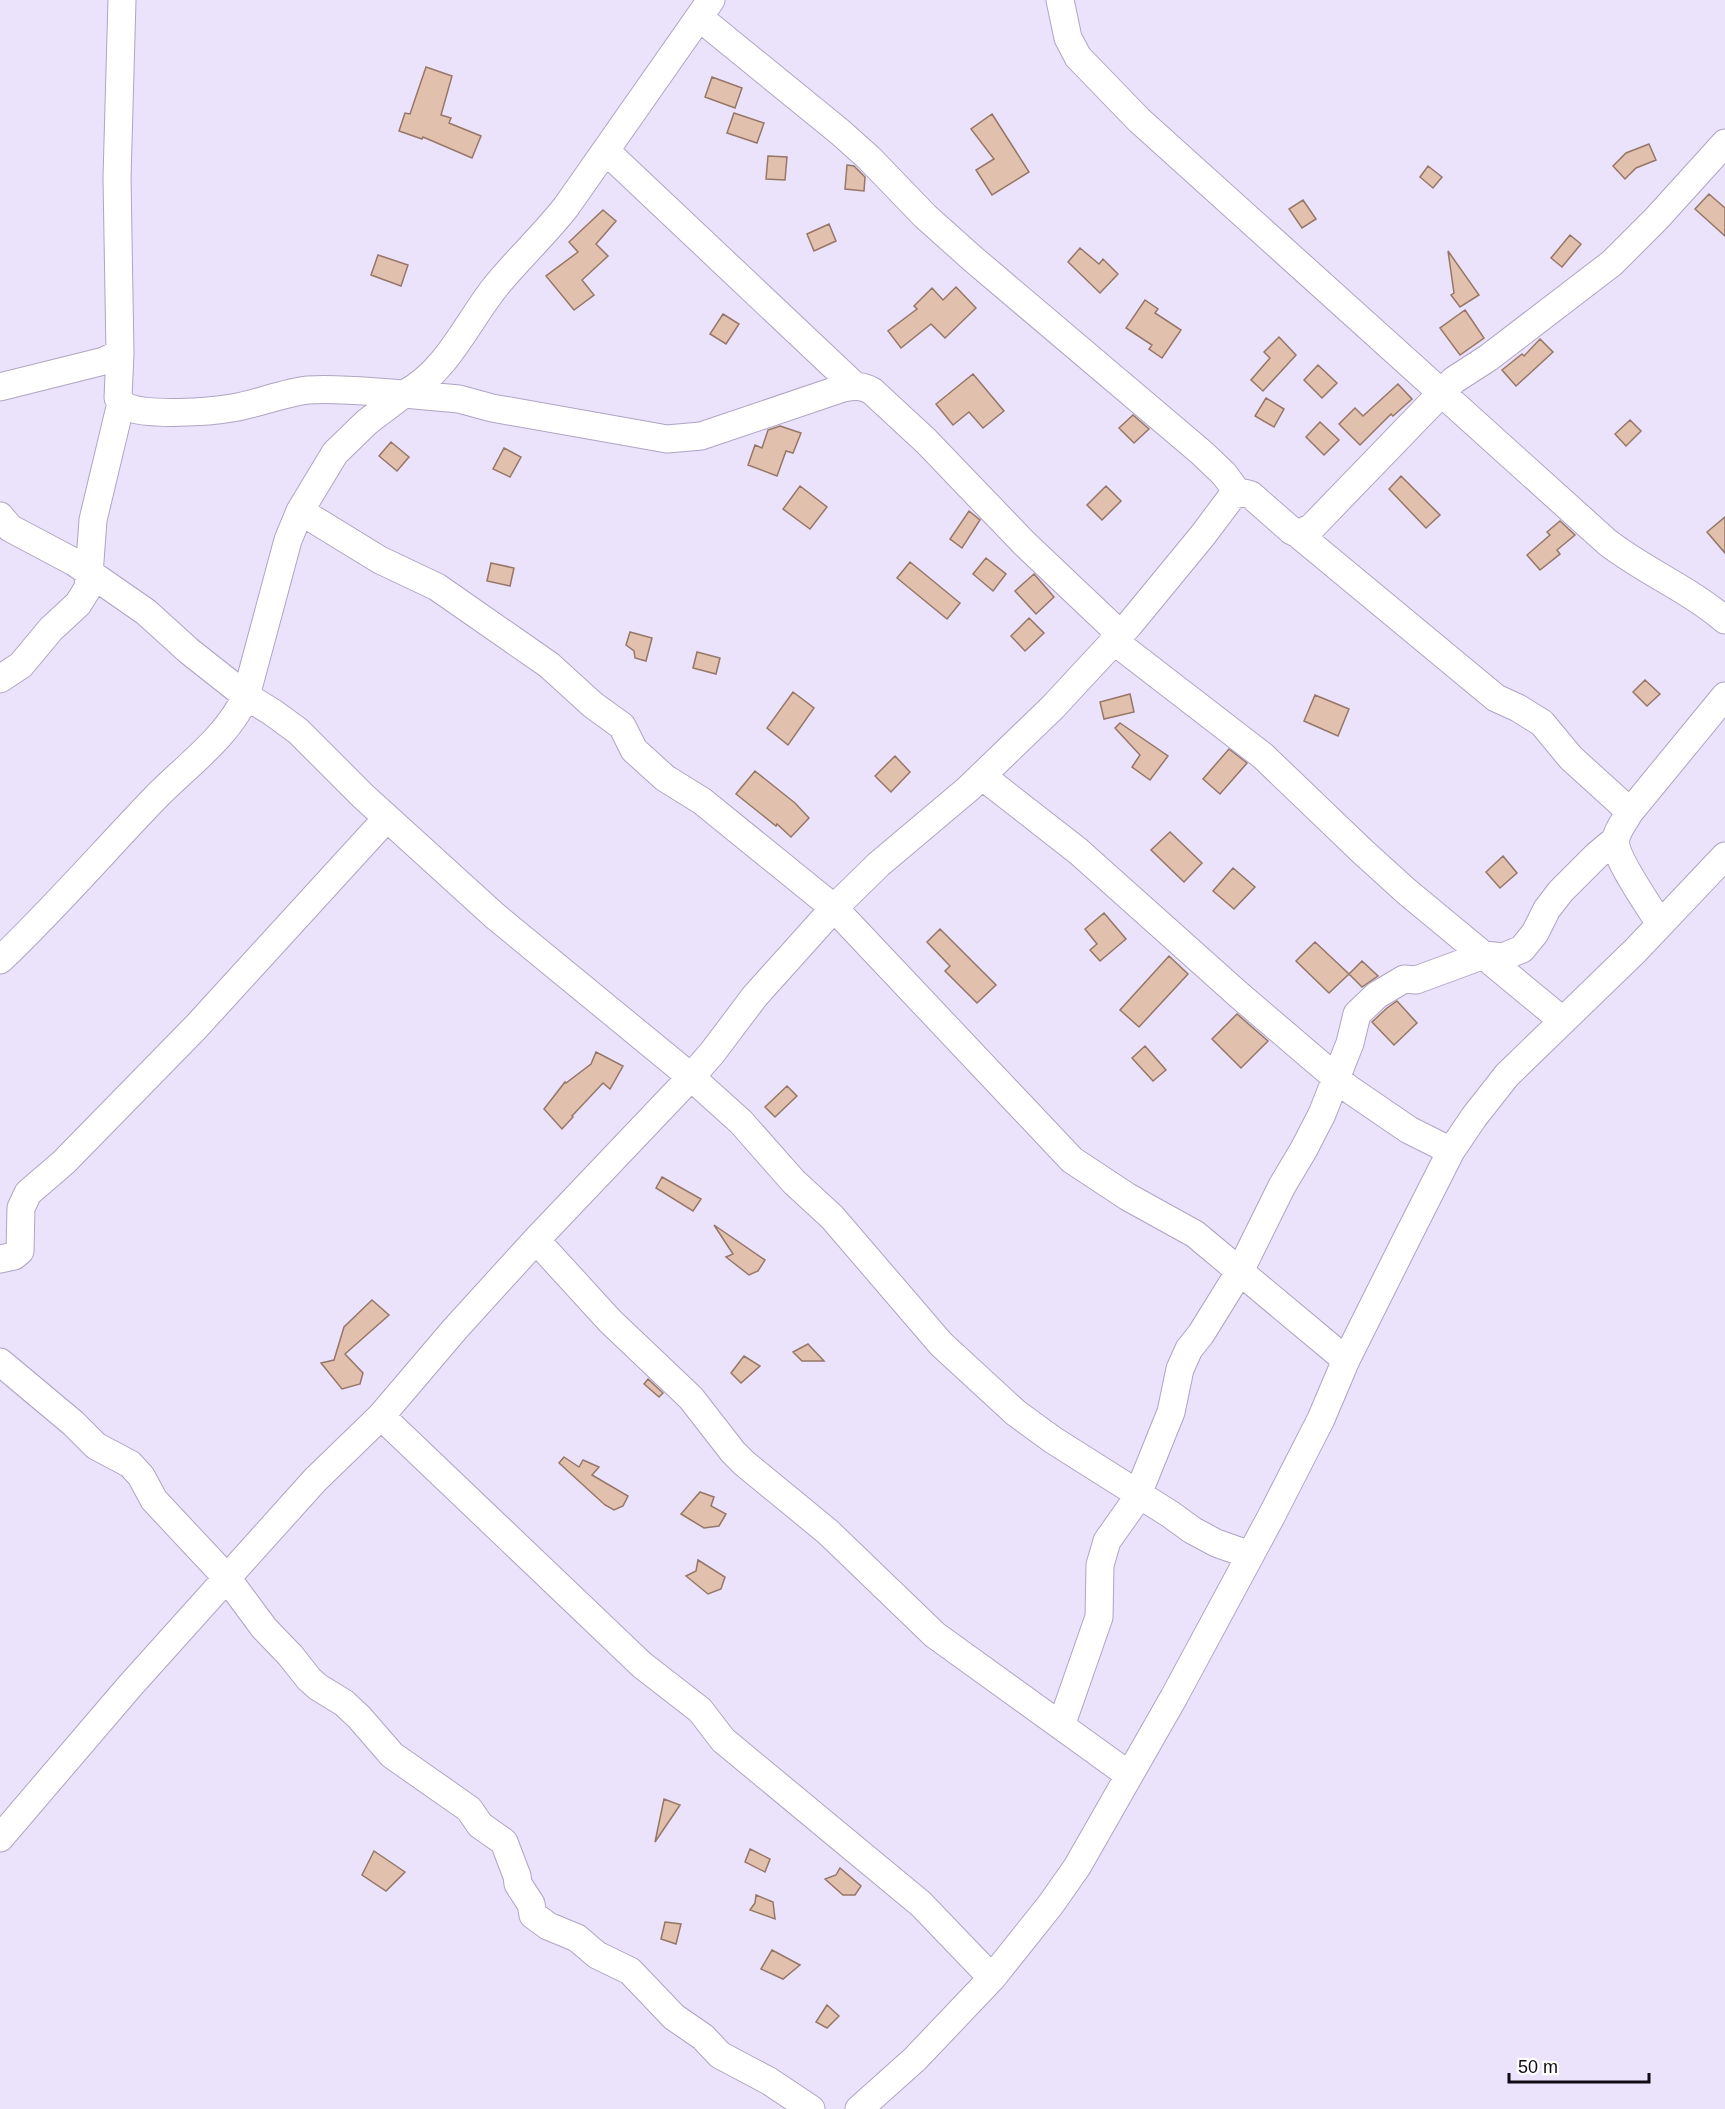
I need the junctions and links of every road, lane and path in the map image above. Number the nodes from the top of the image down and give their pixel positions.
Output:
1 (122, 0) edge
2 (1060, 0) edge
3 (706, 9) edge
4 (1725, 143) edge
5 (606, 151) junction
6 (120, 353) junction
7 (855, 386) junction
8 (0, 387) edge
9 (1440, 392) junction
10 (404, 394) junction
11 (121, 403) junction
12 (1238, 493) junction
13 (300, 511) junction
14 (0, 516) edge
15 (1298, 534) junction
16 (89, 572) junction
17 (1725, 620) edge
18 (1117, 638) junction
19 (0, 680) edge
20 (246, 696) junction
21 (1725, 696) edge
22 (982, 776) junction
23 (1629, 813) junction
24 (387, 818) junction
25 (1616, 840) junction
26 (1725, 856) edge
27 (834, 908) junction
28 (1660, 924) junction
29 (1484, 955) junction
30 (0, 960) edge
31 (1563, 1021) junction
32 (691, 1077) junction
33 (1335, 1077) junction
34 (1452, 1151) junction
35 (536, 1240) junction
36 (0, 1259) edge
37 (1240, 1271) junction
38 (1346, 1360) junction
39 (0, 1362) edge
40 (381, 1416) junction
41 (1138, 1494) junction
42 (1250, 1555) junction
43 (227, 1578) junction
44 (1061, 1726) junction
45 (1129, 1775) junction
46 (0, 1838) edge
47 (992, 1978) junction
48 (811, 2109) edge
49 (859, 2109) edge

1 - 6 street
2 - 9 street
3 - 5 street
3 - 12 street
4 - 9 street
5 - 7 street
5 - 10 street
6 - 8 street
6 - 11 street
7 - 10 street
7 - 18 street
9 - 15 street
9 - 17 street
10 - 11 street
10 - 13 street
11 - 16 street
12 - 15 street
12 - 18 street
13 - 20 street
13 - 27 street
14 - 16 street
15 - 23 street
16 - 19 street
16 - 20 street
18 - 22 street
18 - 29 street
20 - 24 street
20 - 30 street
21 - 23 street
22 - 27 street
22 - 33 street
23 - 25 street
24 - 32 street
24 - 36 street
25 - 28 street
25 - 29 street
26 - 28 street
27 - 32 street
27 - 37 street
28 - 31 street
29 - 31 street
29 - 33 street
31 - 34 street
32 - 35 street
32 - 41 street
33 - 34 street
33 - 37 street
34 - 38 street
35 - 40 street
35 - 44 street
37 - 38 street
37 - 41 street
38 - 42 street
39 - 43 street
40 - 43 street
40 - 47 street
41 - 42 street
41 - 44 street
42 - 45 street
43 - 46 street
43 - 48 street
44 - 45 street
45 - 47 street
47 - 49 street

